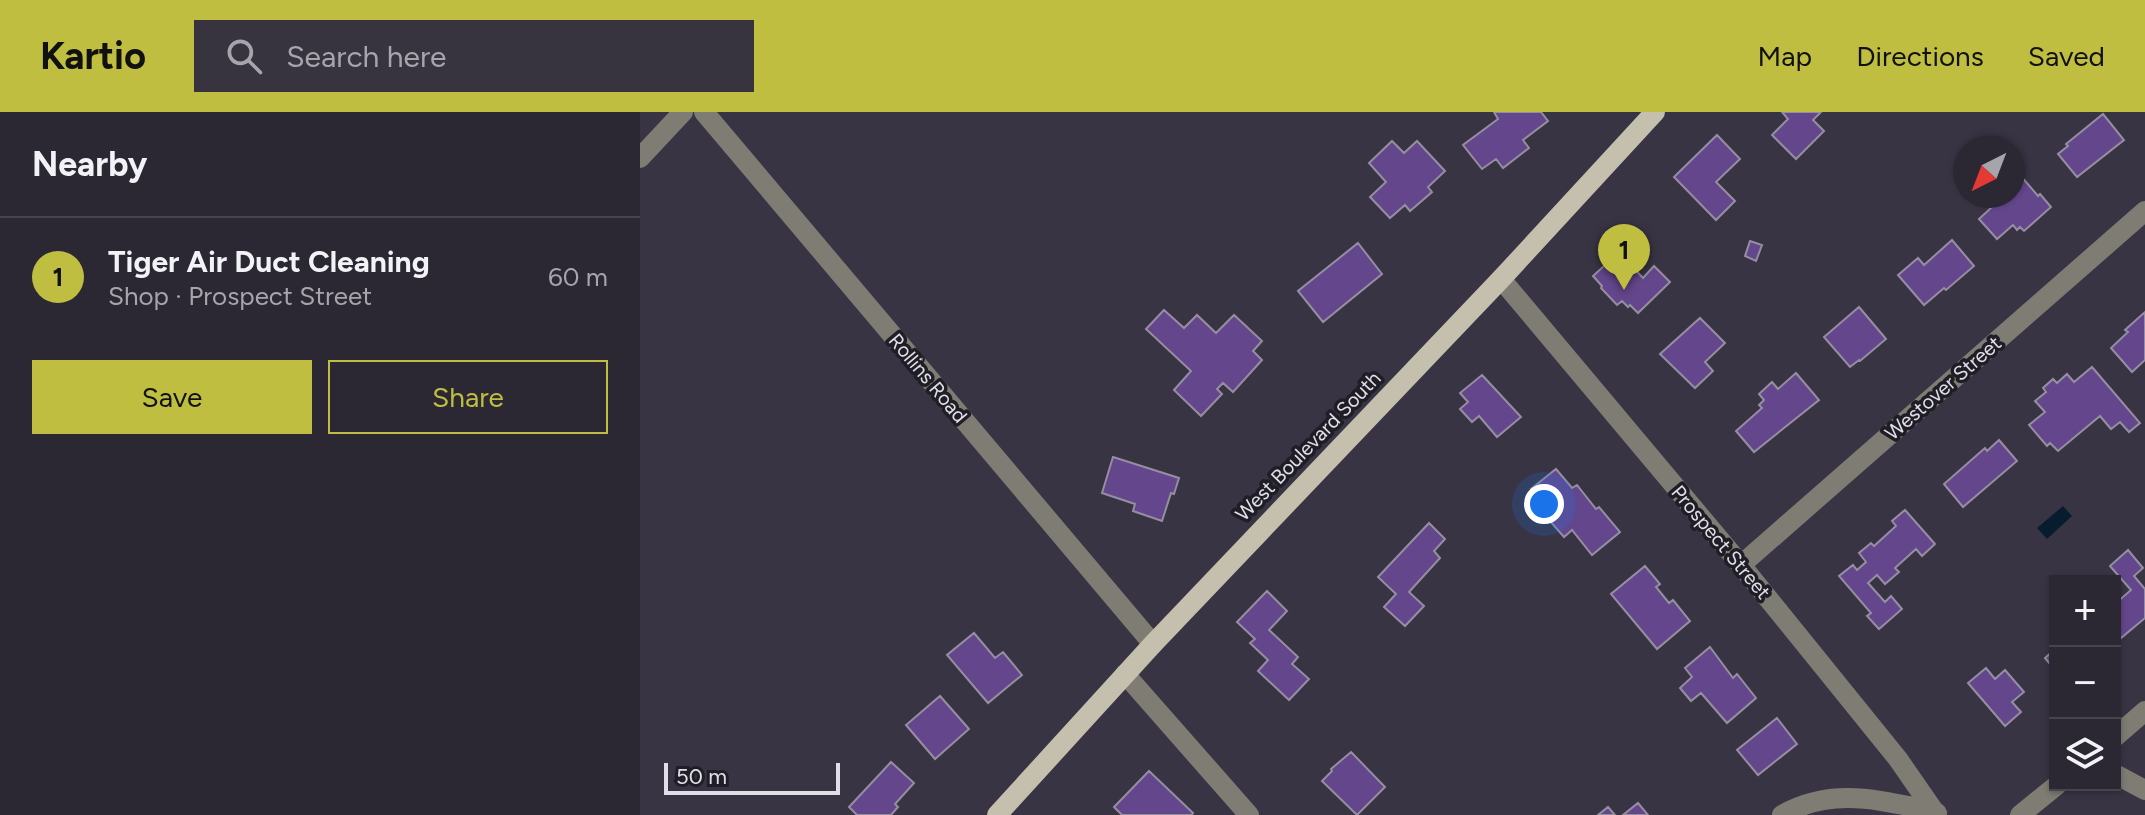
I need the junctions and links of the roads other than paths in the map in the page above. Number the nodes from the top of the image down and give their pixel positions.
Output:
1 (683, 112) edge
2 (704, 112) edge
3 (1655, 112) edge
4 (640, 158) edge
5 (2145, 211) edge
6 (1501, 279) junction
7 (1741, 565) junction
8 (1153, 644) junction
9 (1125, 674) junction
10 (2145, 711) edge
11 (2121, 732) edge
12 (2121, 777) edge
13 (2145, 790) edge
14 (2050, 791) edge
15 (1937, 813) edge
16 (997, 815) edge
17 (1249, 815) edge
18 (1782, 815) edge
19 (2020, 815) edge

1 - 4 street
2 - 8 street, Rollins Road
3 - 6 main road, West Boulevard South
5 - 7 street, Westover Street
6 - 7 street, Prospect Street
6 - 8 main road, West Boulevard South
7 - 15 street, Prospect Street
8 - 9 main road, West Boulevard South
9 - 16 main road, West Boulevard South
9 - 17 street
10 - 11 street
12 - 13 street
14 - 19 street
15 - 18 street

